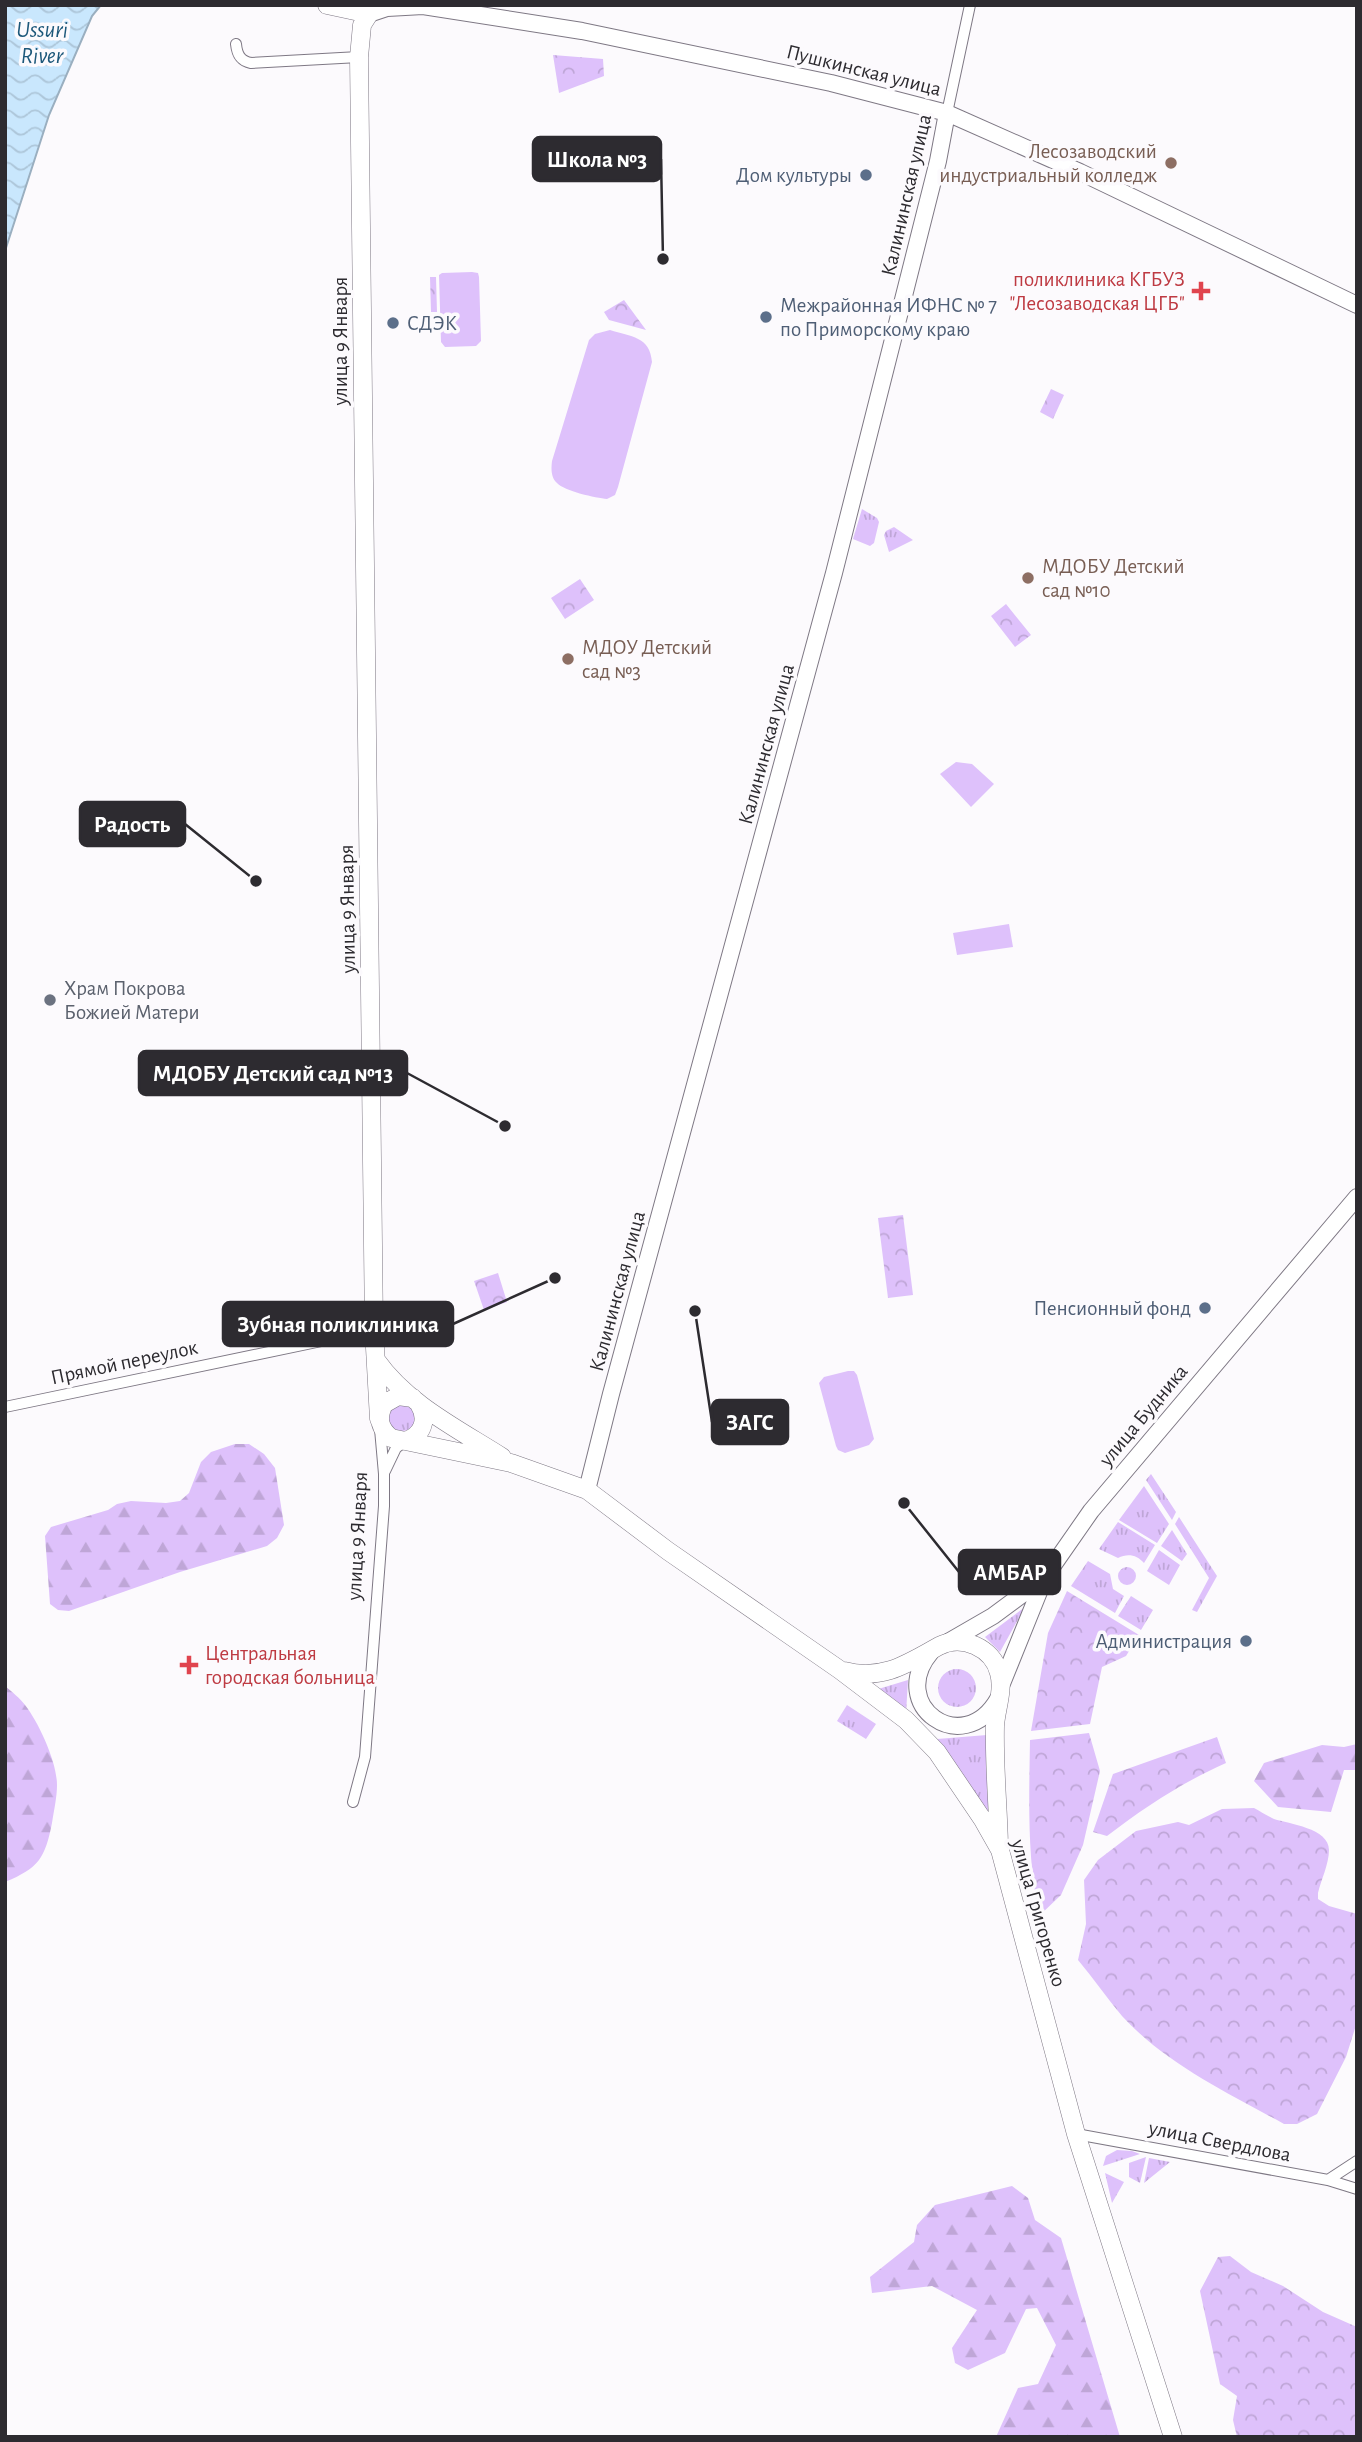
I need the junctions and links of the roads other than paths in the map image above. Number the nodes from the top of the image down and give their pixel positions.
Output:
1 (327, 5) edge
2 (970, 5) edge
3 (369, 14) junction
4 (236, 44) dead end
5 (359, 57) junction
6 (947, 113) junction
7 (1357, 305) edge
8 (1357, 1197) edge
9 (374, 1330) junction
10 (376, 1360) junction
11 (416, 1401) junction
12 (5, 1407) edge
13 (379, 1419) junction
14 (405, 1441) junction
15 (511, 1463) junction
16 (384, 1474) junction
17 (587, 1490) junction
18 (1045, 1577) junction
19 (937, 1648) junction
20 (840, 1670) junction
21 (1000, 1693) junction
22 (928, 1714) junction
23 (901, 1715) junction
24 (937, 1752) junction
25 (353, 1802) dead end
26 (1000, 1850) junction
27 (1076, 2134) junction
28 (1357, 2161) edge
29 (1328, 2180) junction
30 (1357, 2189) edge
31 (1173, 2437) edge

1 - 3 main road, Пушкинская улица
2 - 6 street, Калининская улица
3 - 5 main road, улица 9 Января
3 - 6 main road, Пушкинская улица
4 - 5 street
5 - 9 main road, улица 9 Января
6 - 7 main road, Пушкинская улица
6 - 17 main road, Калининская улица
8 - 18 main road, улица Будника
9 - 10 main road, улица 9 Января
9 - 12 street, Прямой переулок
10 - 11 main road
10 - 13 main road, улица 9 Января
11 - 13 main road
11 - 14 main road
11 - 15 main road
13 - 14 main road
13 - 16 street, улица 9 Января
14 - 15 main road
14 - 16 street
15 - 17 main road, улица Григоренко
16 - 25 street, улица 9 Января
17 - 20 main road, улица Григоренко
18 - 19 main road
18 - 21 main road, улица Будника
19 - 20 main road
19 - 21 main road
19 - 22 main road
20 - 23 main road, улица Григоренко
21 - 22 main road
21 - 26 main road, улица Будника
22 - 23 main road
22 - 24 main road
23 - 24 main road, улица Григоренко
24 - 26 main road, улица Григоренко
26 - 27 main road, улица Григоренко
27 - 29 street, улица Свердлова
27 - 31 main road, улица Григоренко
28 - 29 street
29 - 30 street, улица Свердлова

